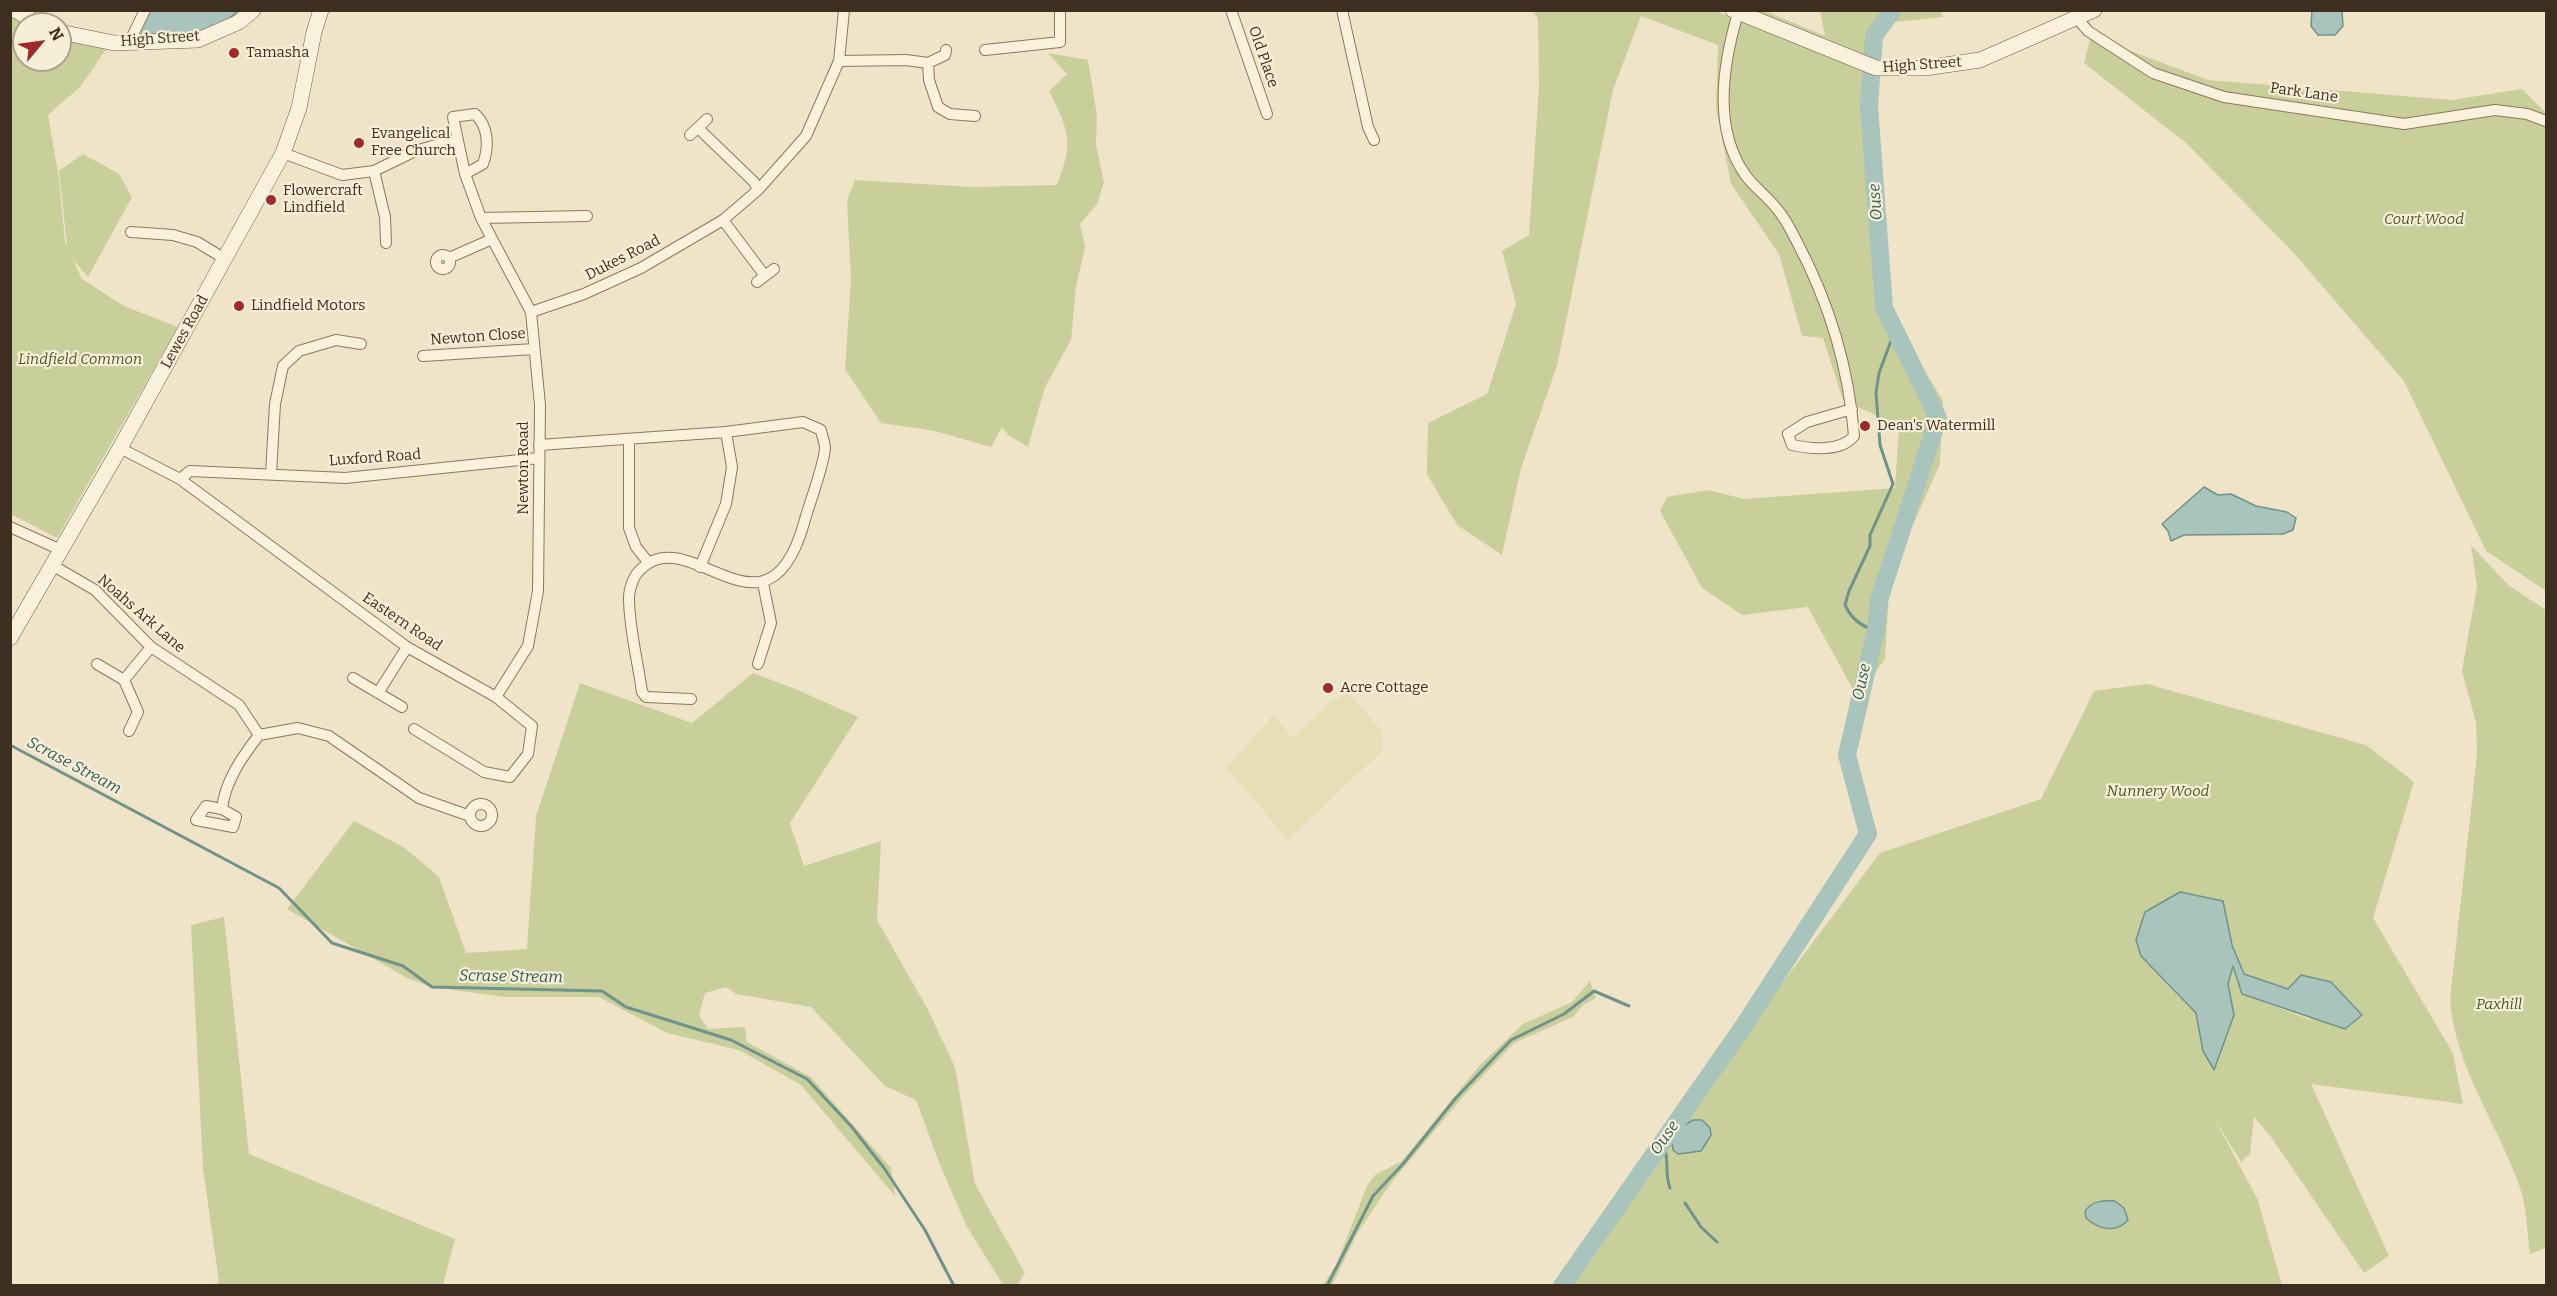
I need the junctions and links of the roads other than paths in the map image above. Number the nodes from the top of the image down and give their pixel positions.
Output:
1 (145, 10) edge
2 (253, 10) edge
3 (321, 10) edge
4 (844, 10) edge
5 (1060, 10) edge
6 (1231, 10) edge
7 (1342, 10) edge
8 (2094, 10) edge
9 (1735, 12) edge
10 (2077, 18) junction
11 (72, 35) edge
12 (129, 43) junction
13 (946, 50) dead end
14 (986, 50) dead end
15 (838, 61) junction
16 (928, 63) junction
17 (1267, 114) dead end
18 (975, 116) dead end
19 (707, 119) dead end
20 (2547, 121) edge
21 (457, 139) junction
22 (1374, 140) dead end
23 (283, 153) junction
24 (374, 171) junction
25 (465, 174) junction
26 (760, 184) junction
27 (586, 216) dead end
28 (481, 218) junction
29 (723, 220) junction
30 (135, 236) dead end
31 (492, 239) junction
32 (386, 243) dead end
33 (449, 258) dead end
34 (225, 259) junction
35 (774, 269) dead end
36 (531, 312) junction
37 (361, 344) dead end
38 (534, 349) junction
39 (423, 356) dead end
40 (1852, 409) junction
41 (726, 432) junction
42 (629, 440) junction
43 (539, 445) junction
44 (120, 448) junction
45 (538, 458) junction
46 (270, 474) junction
47 (180, 479) junction
48 (10, 527) edge
49 (61, 550) junction
50 (648, 562) junction
51 (52, 565) junction
52 (700, 567) junction
53 (763, 583) junction
54 (10, 638) edge
55 (152, 647) junction
56 (407, 647) junction
57 (97, 664) dead end
58 (758, 664) dead end
59 (353, 678) dead end
60 (124, 680) junction
61 (378, 693) junction
62 (496, 697) junction
63 (691, 699) dead end
64 (402, 707) dead end
65 (414, 729) dead end
66 (129, 731) dead end
67 (259, 735) junction
68 (222, 809) dead end
69 (470, 816) dead end

1 - 12 street
2 - 12 main road, High Street
3 - 23 main road, Lewes Road
4 - 15 street, Dukes Road
5 - 14 street
6 - 17 street, Old Place
7 - 22 street
8 - 10 main road, High Street
9 - 10 main road, High Street
9 - 40 street
10 - 20 street, Park Lane
11 - 12 main road, High Street
13 - 16 street
15 - 16 street
15 - 26 street, Dukes Road
16 - 18 street
19 - 26 street
21 - 24 street
21 - 25 street, Newton Road
21 - 25 street
23 - 24 street
23 - 34 main road, Lewes Road
24 - 32 street
25 - 28 street, Newton Road
26 - 29 street, Dukes Road
27 - 28 street
28 - 31 street, Newton Road
29 - 35 street
29 - 36 street, Dukes Road
30 - 34 street
31 - 33 street
31 - 36 street, Newton Road
34 - 44 main road, Lewes Road
36 - 38 street, Newton Road
37 - 46 street
38 - 39 street, Newton Close
38 - 43 street, Newton Road
40 - 40 street
41 - 42 street
41 - 52 street
41 - 53 street
42 - 43 street
42 - 50 street
43 - 45 street, Newton Road
44 - 47 street, Eastern Road
44 - 49 main road, Lewes Road
45 - 46 street, Luxford Road
45 - 62 street, Newton Road
46 - 47 street, Luxford Road
47 - 56 street, Eastern Road
48 - 49 street
49 - 51 main road, Lewes Road
50 - 52 street
50 - 63 street
51 - 54 main road, Lewes Road
51 - 55 street, Noahs Ark Lane
52 - 53 street
53 - 58 street
55 - 60 street
55 - 67 street, Noahs Ark Lane
56 - 61 street
56 - 62 street, Eastern Road
57 - 60 street
59 - 61 street
60 - 66 street
61 - 64 street
62 - 65 street, Eastern Road
67 - 68 street
67 - 69 street

